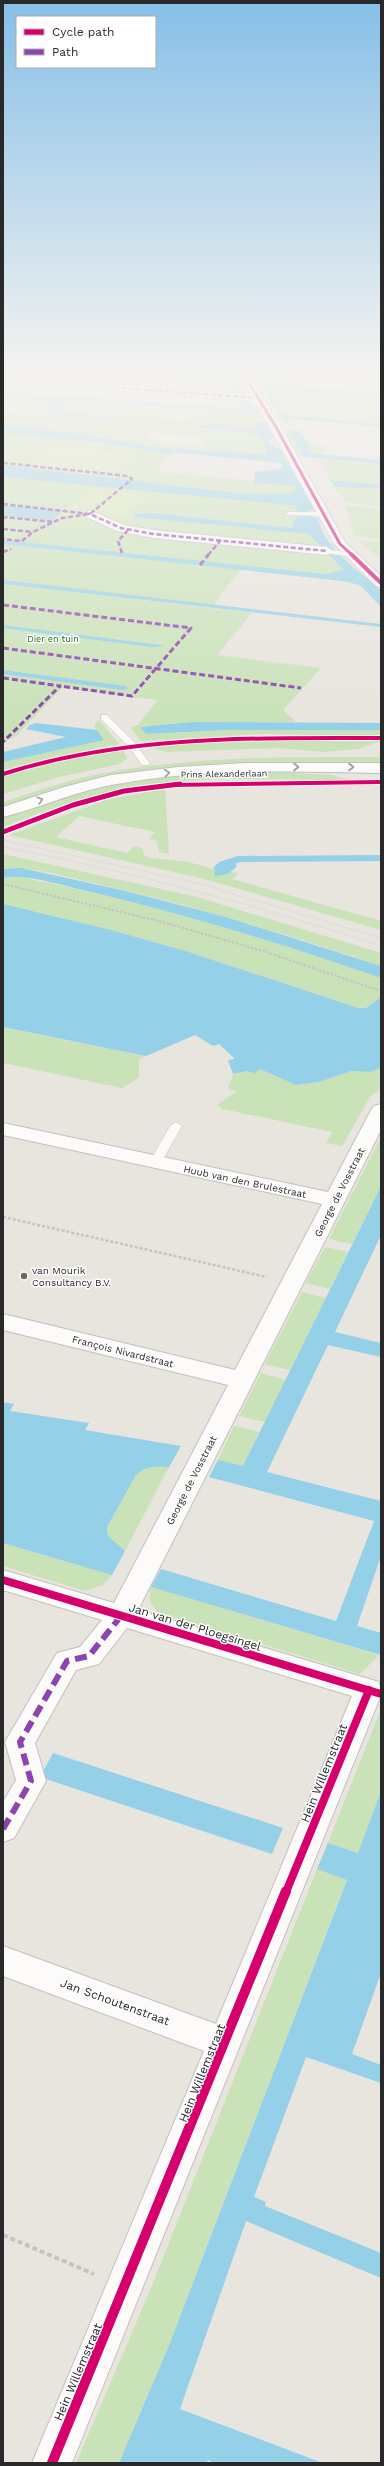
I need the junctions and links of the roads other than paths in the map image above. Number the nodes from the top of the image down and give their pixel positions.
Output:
1 (304, 487) edge
2 (90, 514) dead end
3 (292, 514) dead end
4 (317, 514) junction
5 (327, 551) joint
6 (351, 554) junction
7 (381, 583) edge
8 (104, 717) dead end
9 (381, 754) edge
10 (145, 763) junction
11 (381, 768) edge
12 (3, 798) edge
13 (3, 812) edge
14 (381, 1110) edge
15 (176, 1126) dead end
16 (3, 1129) edge
17 (156, 1161) junction
18 (335, 1200) junction
19 (3, 1322) edge
20 (242, 1380) junction
21 (3, 1580) edge
22 (121, 1616) junction
23 (369, 1690) joint
24 (3, 1829) edge
25 (3, 1961) edge
26 (226, 2043) junction
27 (52, 2463) edge

1 - 4 street
2 - 5 street
3 - 4 lane
4 - 6 street
5 - 6 lane
6 - 7 street
8 - 10 lane
9 - 10 street, Prins Alexanderlaan
10 - 12 street, Prins Alexanderlaan
13 -> 11 street, Prins Alexanderlaan
14 - 18 street, George de Vosstraat
15 - 17 lane
16 - 17 street, Huub van den Brulestraat
17 - 18 street, Huub van den Brulestraat
18 - 20 street, George de Vosstraat
19 - 20 street, François Nivardstraat
20 - 22 street, George de Vosstraat
21 - 22 street, Jan van der Ploegsingel
22 - 23 street, Jan van der Ploegsingel
22 - 24 street, George de Vosstraat
23 - 26 street, Hein Willemstraat
25 - 26 street, Jan Schoutenstraat
26 - 27 street, Hein Willemstraat

